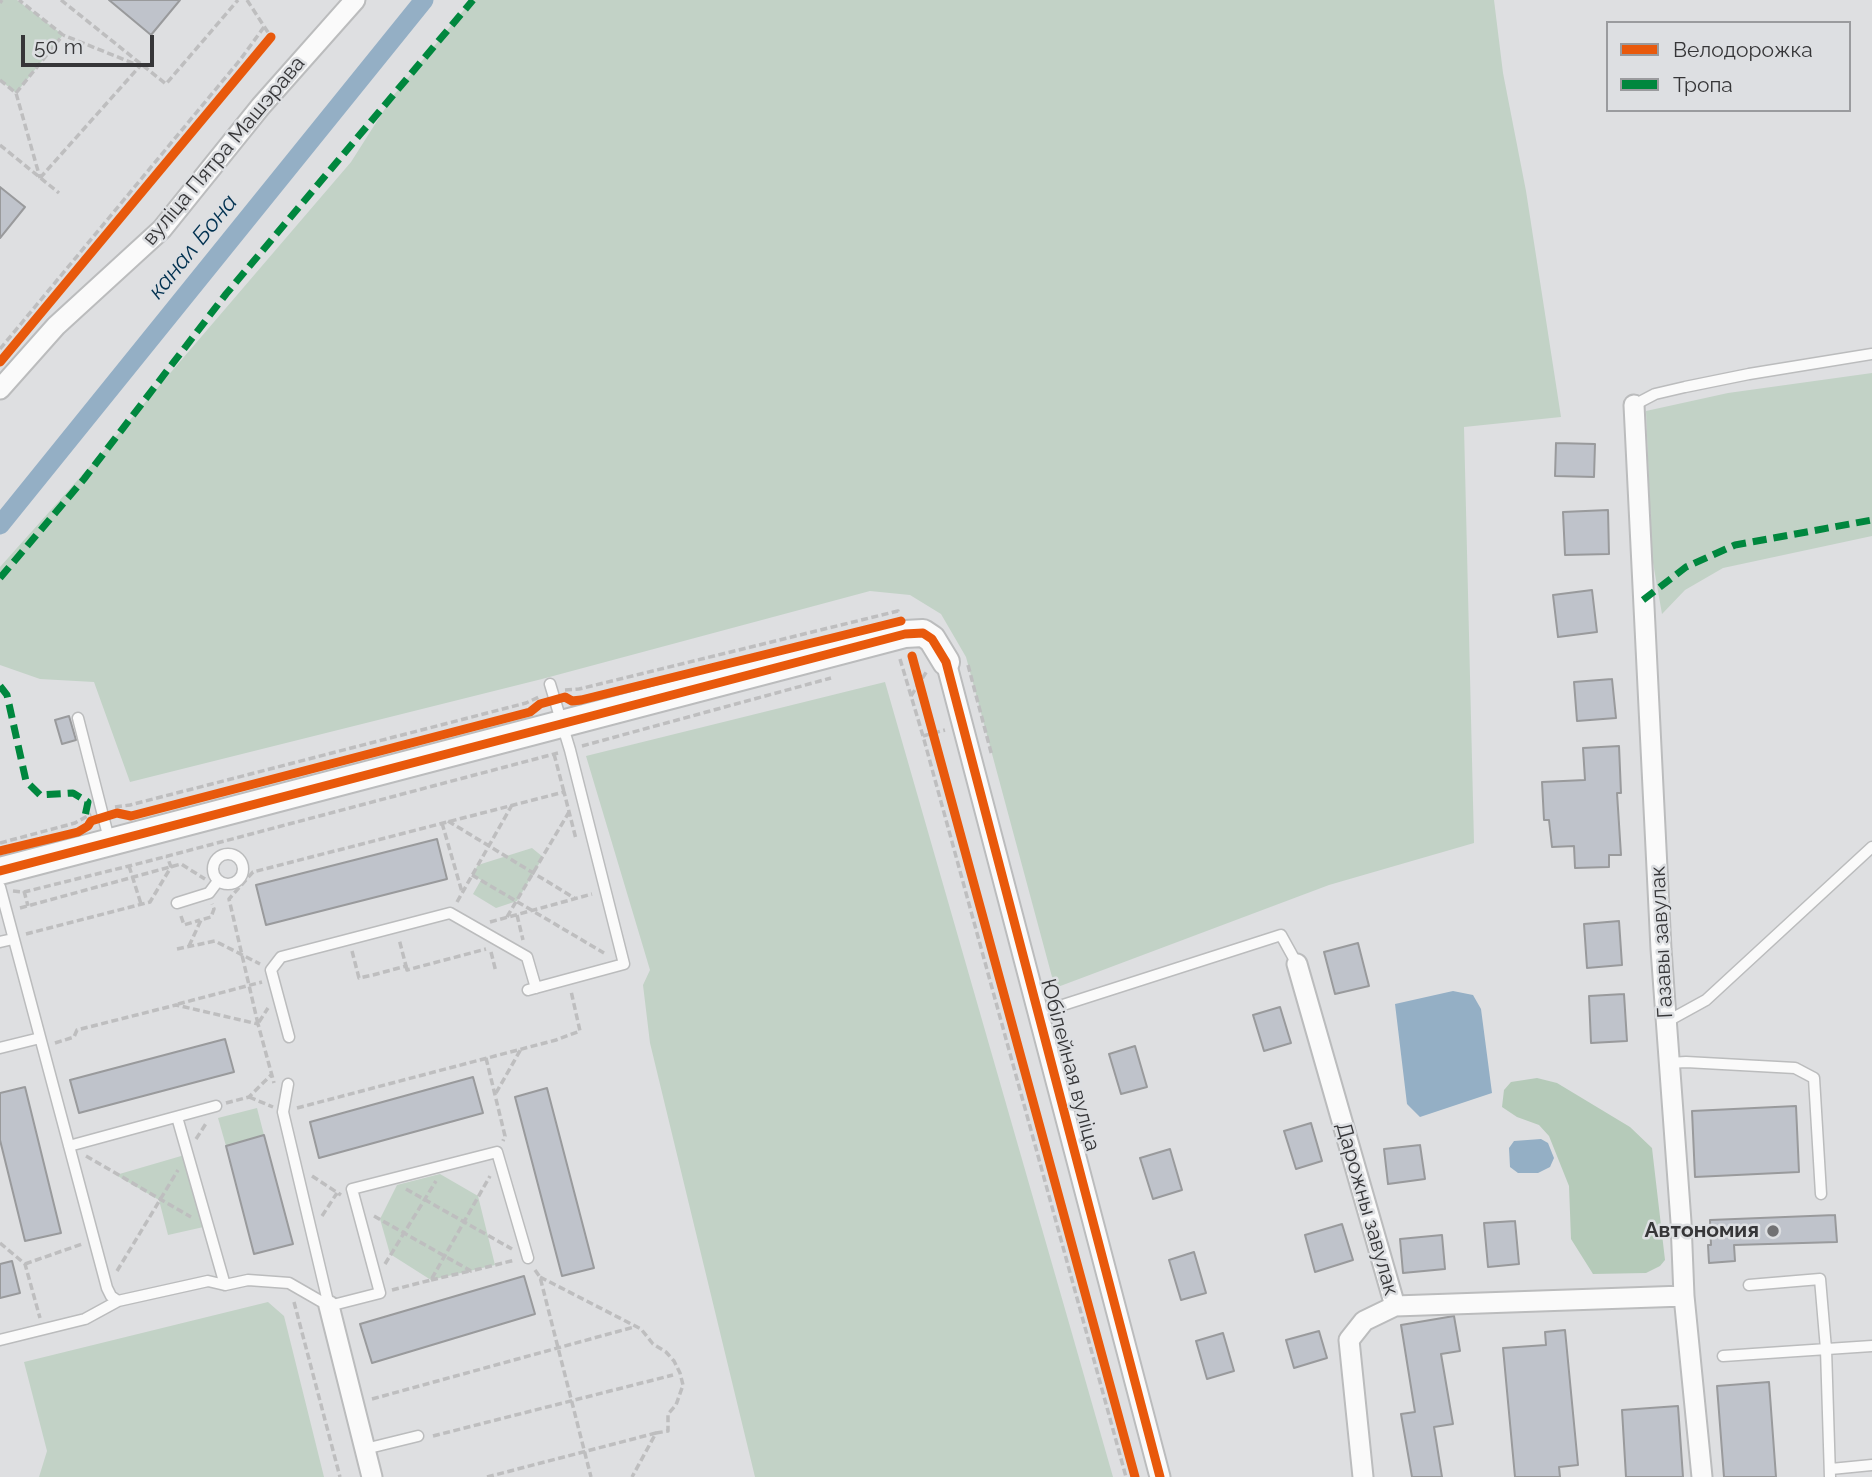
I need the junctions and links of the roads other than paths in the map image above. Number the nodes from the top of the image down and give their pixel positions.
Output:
1 (344, 3) edge
2 (1872, 354) edge
3 (0, 389) edge
4 (1634, 405) joint
5 (938, 664) joint
6 (558, 700) junction
7 (78, 718) dead end
8 (110, 843) junction
9 (1872, 847) edge
10 (0, 871) edge
11 (218, 881) junction
12 (0, 889) edge
13 (177, 903) dead end
14 (13, 939) junction
15 (0, 942) edge
16 (1297, 964) joint
17 (1038, 1013) junction
18 (1666, 1022) junction
19 (289, 1037) dead end
20 (41, 1042) junction
21 (0, 1048) edge
22 (1669, 1063) junction
23 (288, 1084) dead end
24 (216, 1106) road end
25 (177, 1116) junction
26 (69, 1146) junction
27 (1821, 1194) dead end
28 (528, 1258) road end
29 (225, 1285) junction
30 (1749, 1285) dead end
31 (1684, 1296) junction
32 (118, 1301) junction
33 (329, 1306) junction
34 (1395, 1306) junction
35 (0, 1340) edge
36 (1872, 1346) edge
37 (1826, 1349) junction
38 (1723, 1356) dead end
39 (418, 1436) dead end
40 (365, 1449) junction
41 (1872, 1465) edge
42 (1830, 1473) edge
43 (372, 1477) edge
44 (1160, 1477) edge
45 (1363, 1477) edge
46 (1702, 1477) edge

1 - 3 street, вуліца Пятра Машэрава
2 - 4 lane
4 - 18 street, Газавы завулак
5 - 6 street
5 - 17 street, Юбілейная вуліца
6 - 8 street
6 - 19 lane
7 - 8 lane
8 - 10 street
9 - 18 lane
11 - 11 lane
11 - 13 lane
12 - 14 lane
14 - 15 lane
14 - 20 lane
16 - 17 lane
16 - 34 street, Дарожны завулак
17 - 44 street, Юбілейная вуліца
18 - 22 street, Газавы завулак
20 - 21 lane
20 - 26 lane
22 - 27 lane
22 - 31 street, Газавы завулак
23 - 33 lane
24 - 25 lane
25 - 26 lane
25 - 29 lane
26 - 32 lane
28 - 33 lane
29 - 32 lane
29 - 33 lane
30 - 37 lane
31 - 34 street
31 - 46 street, Газавы завулак
32 - 35 lane
33 - 40 street
34 - 45 street, Дарожны завулак
36 - 37 lane
37 - 38 lane
37 - 42 lane
39 - 40 lane
40 - 43 street
41 - 42 lane

